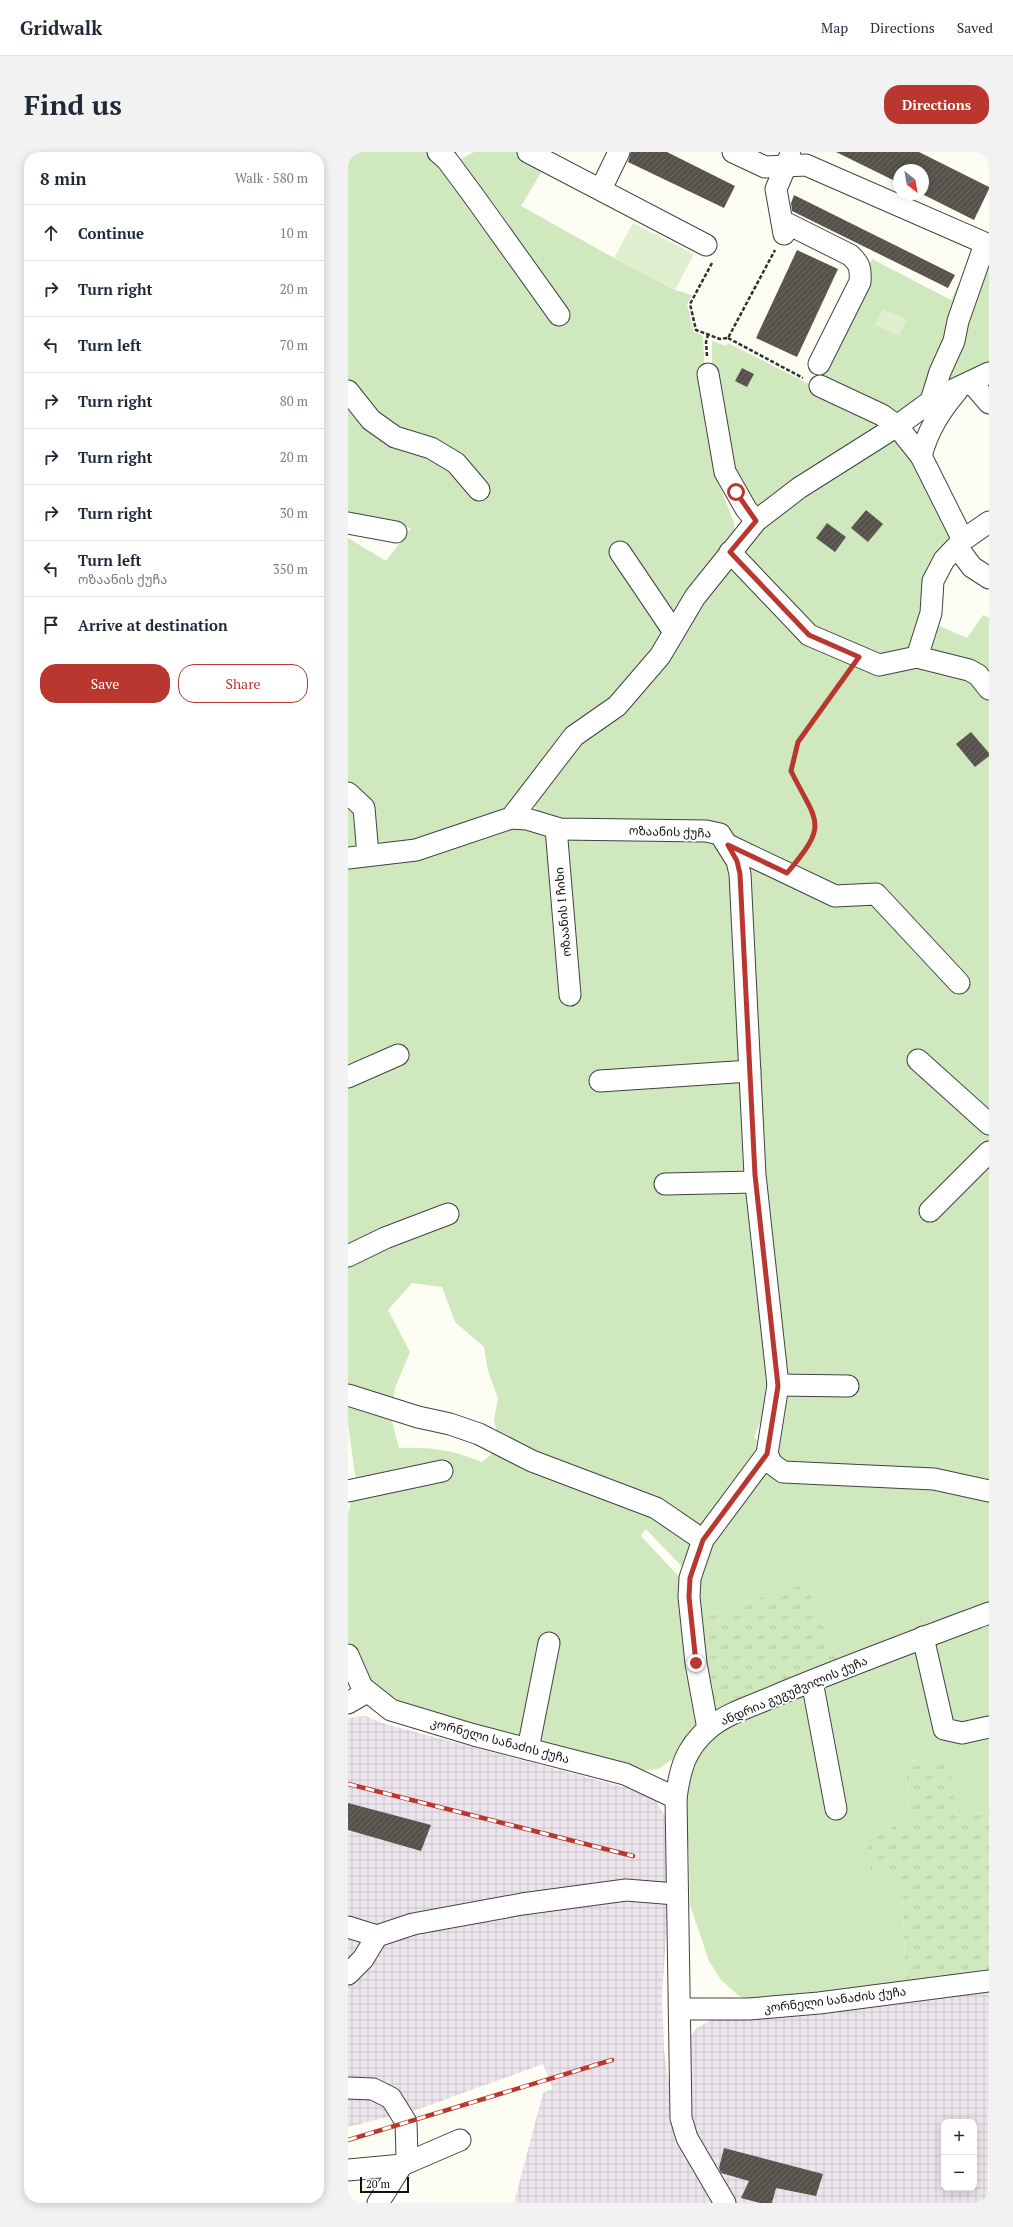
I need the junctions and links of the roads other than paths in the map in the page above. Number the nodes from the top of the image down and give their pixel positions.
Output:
1 (438, 152) edge
2 (528, 152) edge
3 (619, 152) edge
4 (733, 152) edge
5 (789, 160) edge
6 (601, 189) junction
7 (987, 244) edge
8 (706, 245) road end
9 (559, 315) dead end
10 (819, 364) dead end
11 (708, 374) dead end
12 (973, 381) edge
13 (820, 386) road end
14 (348, 391) edge
15 (931, 401) junction
16 (989, 403) edge
17 (897, 426) junction
18 (921, 456) junction
19 (479, 490) dead end
20 (756, 521) junction
21 (989, 522) edge
22 (348, 523) edge
23 (396, 532) dead end
24 (960, 543) junction
25 (620, 552) dead end
26 (730, 552) junction
27 (989, 578) edge
28 (674, 632) junction
29 (917, 657) junction
30 (989, 689) edge
31 (348, 793) edge
32 (510, 818) junction
33 (556, 828) junction
34 (728, 845) junction
35 (368, 855) junction
36 (348, 858) edge
37 (960, 983) dead end
38 (570, 995) dead end
39 (398, 1055) dead end
40 (918, 1060) dead end
41 (750, 1071) junction
42 (348, 1077) edge
43 (600, 1082) dead end
44 (989, 1124) edge
45 (989, 1152) edge
46 (755, 1182) junction
47 (666, 1184) dead end
48 (930, 1211) dead end
49 (448, 1214) dead end
50 (348, 1256) edge
51 (778, 1386) junction
52 (848, 1386) dead end
53 (348, 1396) edge
54 (767, 1454) junction
55 (442, 1471) dead end
56 (348, 1491) edge
57 (989, 1491) edge
58 (703, 1540) junction
59 (989, 1613) edge
60 (923, 1637) junction
61 (549, 1643) dead end
62 (348, 1655) edge
63 (812, 1681) junction
64 (368, 1692) junction
65 (348, 1703) edge
66 (989, 1727) edge
67 (708, 1729) junction
68 (528, 1749) junction
69 (676, 1798) junction
70 (836, 1809) dead end
71 (676, 1894) junction
72 (348, 1927) edge
73 (377, 1936) junction
74 (348, 1974) edge
75 (989, 1981) edge
76 (680, 2009) junction
77 (348, 2088) edge
78 (460, 2140) dead end
79 (402, 2165) junction
80 (348, 2170) edge
81 (378, 2203) edge
82 (725, 2203) edge

1 - 9 street
2 - 6 street
3 - 6 street
4 - 5 street
5 - 7 street
5 - 10 street
6 - 8 street
7 - 15 street
11 - 20 street
12 - 15 street
12 - 16 street
12 - 18 street
13 - 17 street
14 - 19 street
15 - 17 street
17 - 18 street
17 - 20 street
18 - 24 street
20 - 26 street
21 - 24 street
22 - 23 street
24 - 27 street
24 - 29 street
25 - 28 street
26 - 28 street
26 - 29 street
28 - 32 street
29 - 30 street
31 - 35 street
32 - 33 street, ოზაანის ქუჩა
32 - 35 street
33 - 34 street, ოზაანის ქუჩა
33 - 38 street, ოზაანის I ჩიხი
34 - 37 street
34 - 41 street, ოზაანის ქუჩა
35 - 36 street
39 - 42 street
40 - 44 street
41 - 43 street
41 - 46 street, ოზაანის ქუჩა
45 - 48 street
46 - 47 street
46 - 51 street, ოზაანის ქუჩა
49 - 50 street
51 - 52 street
51 - 54 street, ოზაანის ქუჩა
53 - 58 street
54 - 57 street
54 - 58 street, ოზაანის ქუჩა
55 - 56 street
58 - 67 street, ოზაანის ქუჩა
59 - 60 street, ანდრია გუგუშვილის ქუჩა
60 - 63 street, ანდრია გუგუშვილის ქუჩა
60 - 66 street
61 - 68 street
62 - 64 street, კორნელი სანაძის ქუჩა
63 - 67 street, ანდრია გუგუშვილის ქუჩა
63 - 70 street
64 - 65 street
64 - 68 street, კორნელი სანაძის ქუჩა
67 - 69 street, ანდრია გუგუშვილის ქუჩა
68 - 69 street, კორნელი სანაძის ქუჩა
69 - 71 street, ანდრია გუგუშვილის ქუჩა
71 - 73 street
71 - 76 street, ანდრია გუგუშვილის ქუჩა
72 - 73 street
73 - 74 street
75 - 76 street, კორნელი სანაძის ქუჩა
76 - 82 street, ანდრია გუგუშვილის ქუჩა
77 - 79 street
78 - 79 street
79 - 80 street
79 - 81 street

